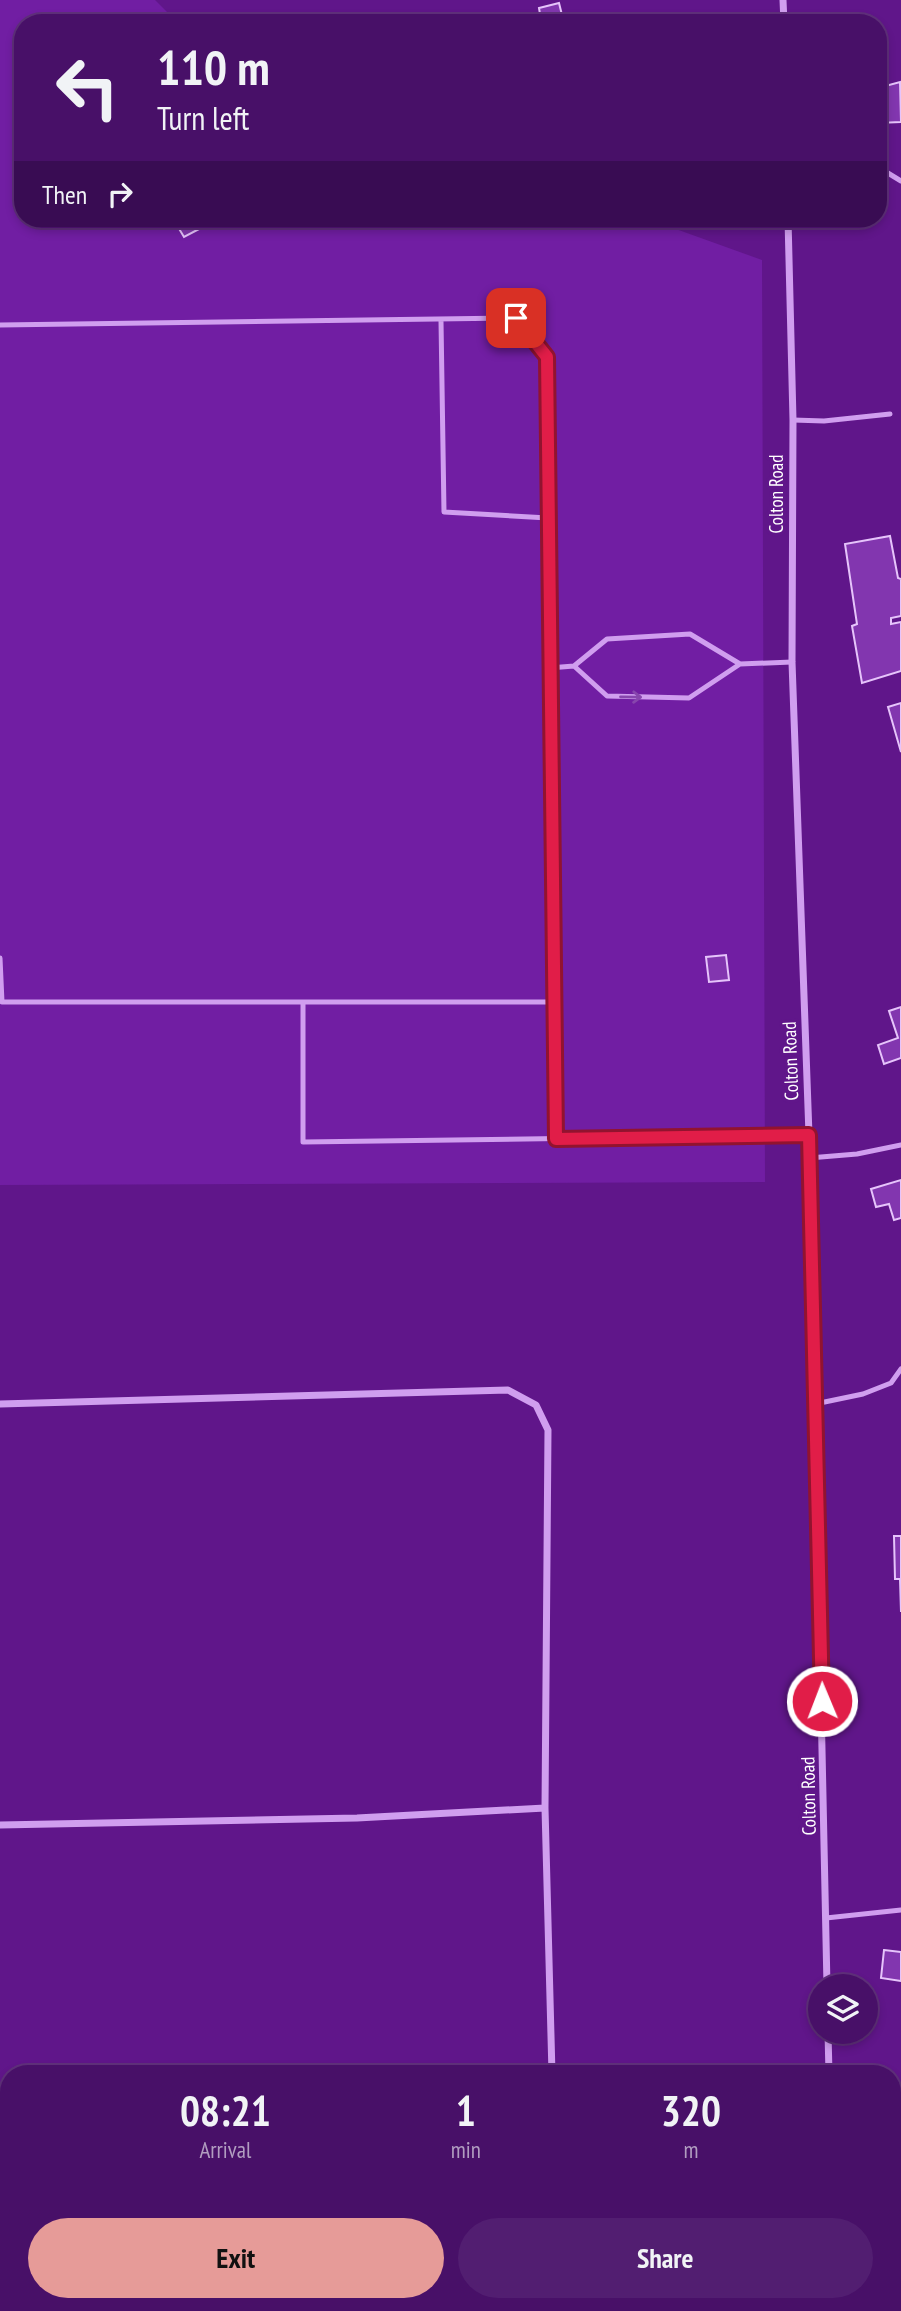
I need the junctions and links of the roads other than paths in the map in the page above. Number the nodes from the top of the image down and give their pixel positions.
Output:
1 (788, 228) edge
2 (441, 321) junction
3 (0, 325) edge
4 (890, 414) dead end
5 (793, 420) junction
6 (548, 518) junction
7 (792, 663) junction
8 (740, 664) junction
9 (574, 666) junction
10 (549, 668) junction
11 (0, 958) edge
12 (1, 1002) edge
13 (555, 1002) junction
14 (303, 1003) junction
15 (809, 1135) junction
16 (556, 1139) junction
17 (901, 1145) edge
18 (809, 1158) junction
19 (901, 1369) edge
20 (0, 1404) edge
21 (815, 1404) junction
22 (545, 1808) junction
23 (0, 1825) edge
24 (901, 1910) edge
25 (827, 1917) junction
26 (827, 1974) edge
27 (828, 2044) edge
28 (552, 2065) edge
29 (829, 2065) edge

1 - 5 street, Colton Road
2 - 3 lane
2 - 6 lane
2 - 6 lane
4 - 5 lane
5 - 7 street, Colton Road
6 - 10 lane
7 - 8 lane
7 - 15 street, Colton Road
8 - 9 lane
9 -> 8 lane
9 - 10 lane
10 - 13 lane
11 - 12 lane
12 - 14 lane
13 - 14 lane
13 - 16 lane
14 - 16 lane
15 - 16 lane
15 - 18 street, Colton Road
17 - 18 lane
18 - 21 street, Colton Road
19 - 21 lane
20 - 22 street
21 - 25 street, Colton Road
22 - 23 street
22 - 28 street
24 - 25 lane
25 - 26 street, Colton Road
27 - 29 street

